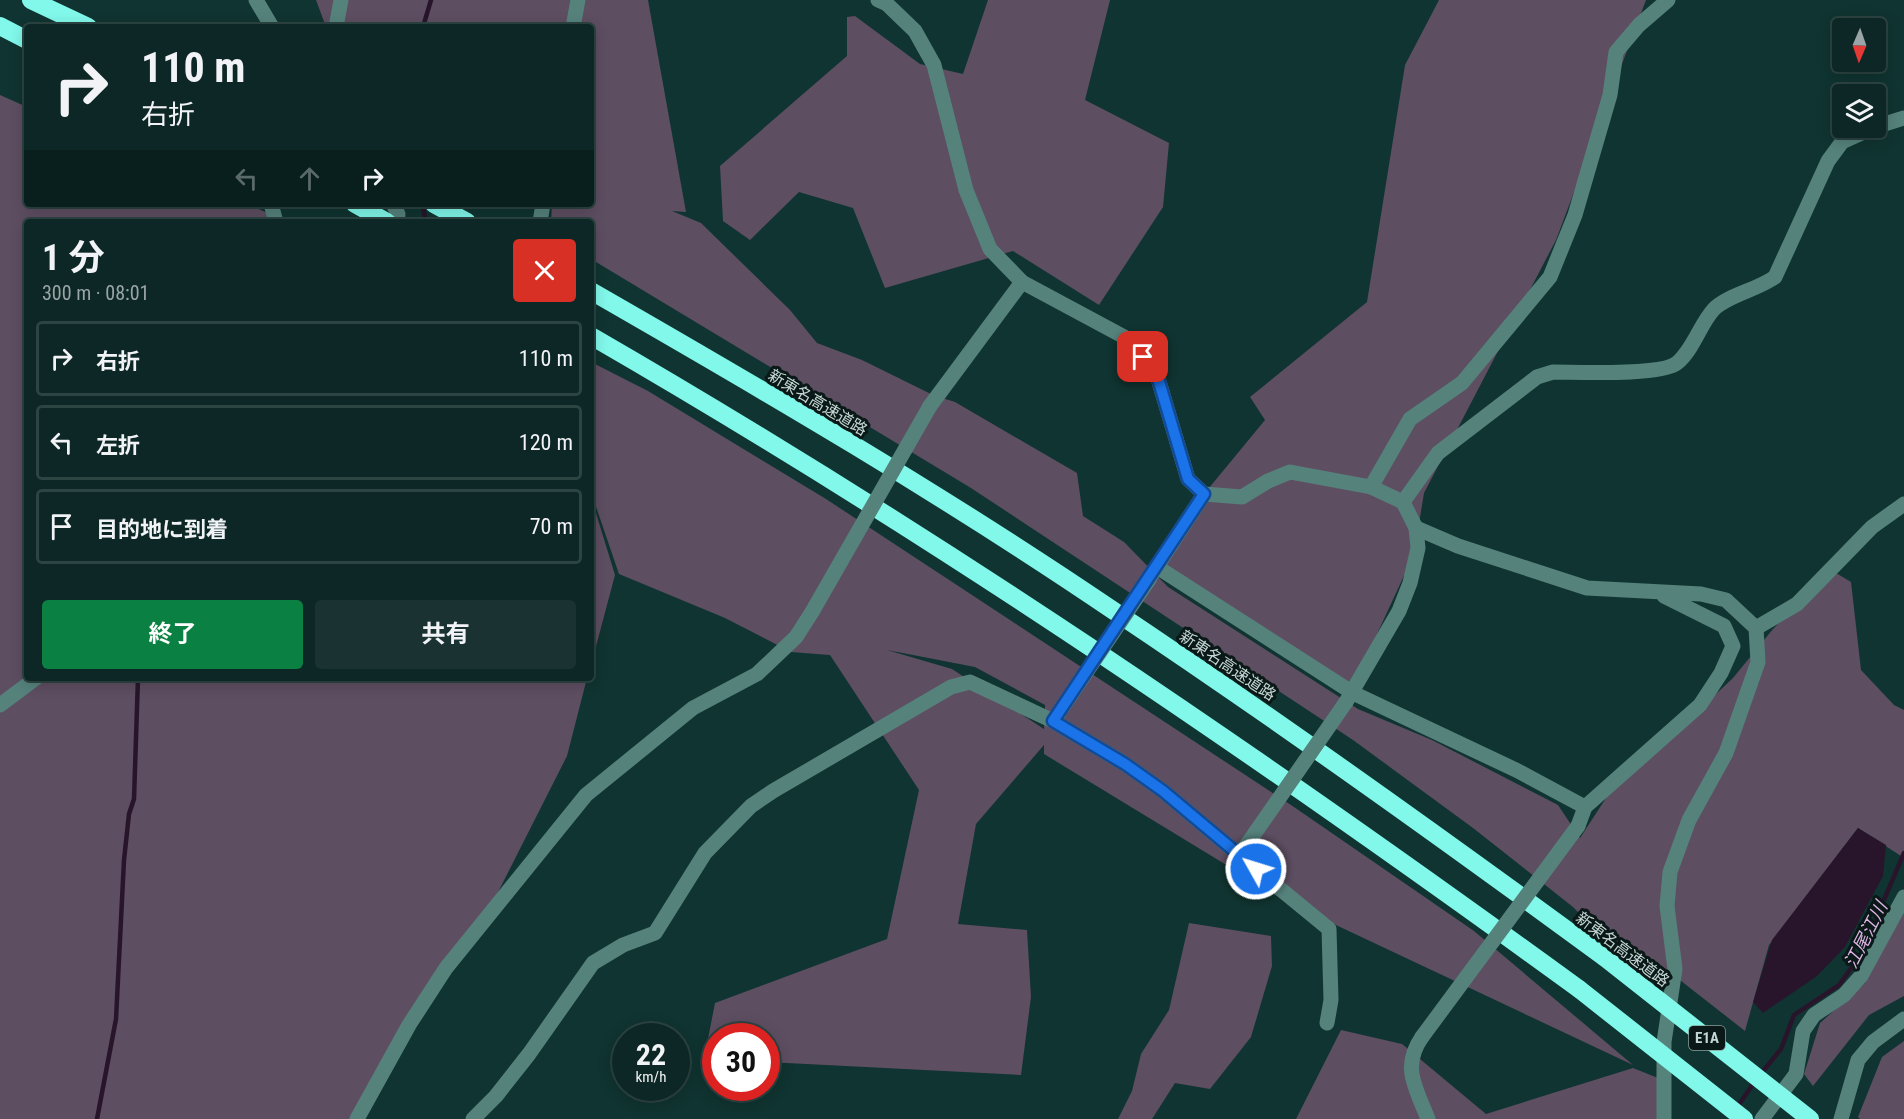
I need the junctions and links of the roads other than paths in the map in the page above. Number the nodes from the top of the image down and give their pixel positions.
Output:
1 (31, 0) edge
2 (256, 0) edge
3 (341, 0) edge
4 (578, 0) edge
5 (878, 0) edge
6 (1668, 0) edge
7 (82, 24) edge
8 (270, 24) edge
9 (337, 24) edge
10 (574, 24) edge
11 (0, 26) edge
12 (24, 38) edge
13 (1904, 118) edge
14 (1886, 123) edge
15 (1851, 138) edge
16 (360, 207) edge
17 (440, 207) edge
18 (382, 219) edge
19 (462, 219) edge
20 (1022, 282) junction
21 (594, 293) edge
22 (594, 338) edge
23 (1371, 487) junction
24 (1204, 494) junction
25 (1403, 502) junction
26 (1904, 504) edge
27 (1416, 528) junction
28 (1153, 573) junction
29 (1656, 592) junction
30 (1756, 628) junction
31 (32, 681) edge
32 (1349, 697) junction
33 (0, 705) edge
34 (1058, 715) junction
35 (1585, 807) junction
36 (1244, 849) junction
37 (1904, 897) edge
38 (1904, 1019) edge
39 (1327, 1023) dead end
40 (357, 1119) edge
41 (473, 1119) edge
42 (1428, 1119) edge
43 (1664, 1119) edge
44 (1744, 1119) edge
45 (1762, 1119) edge
46 (1810, 1119) edge
47 (1841, 1119) edge

1 - 7 highway
2 - 8 street
3 - 9 street
4 - 10 street
5 - 20 street
6 - 23 street
11 - 12 highway
13 - 14 street
15 - 25 street
16 - 18 highway
17 - 19 highway
20 - 24 street
20 - 40 street, bridge
21 - 46 highway, 新東名高速道路 / E1A, bridge
22 - 44 highway, E1A, bridge
23 - 24 street
23 - 25 street
24 - 28 street
25 - 27 street
26 - 30 street
27 - 29 street
27 - 32 street
28 - 32 street
28 - 34 street, bridge
29 - 30 street
29 - 35 street
30 - 43 street
31 - 33 street
32 - 35 street
32 - 36 street, bridge
34 - 36 street
34 - 41 street
35 - 42 street, bridge
36 - 39 street
37 - 45 street
38 - 47 street

